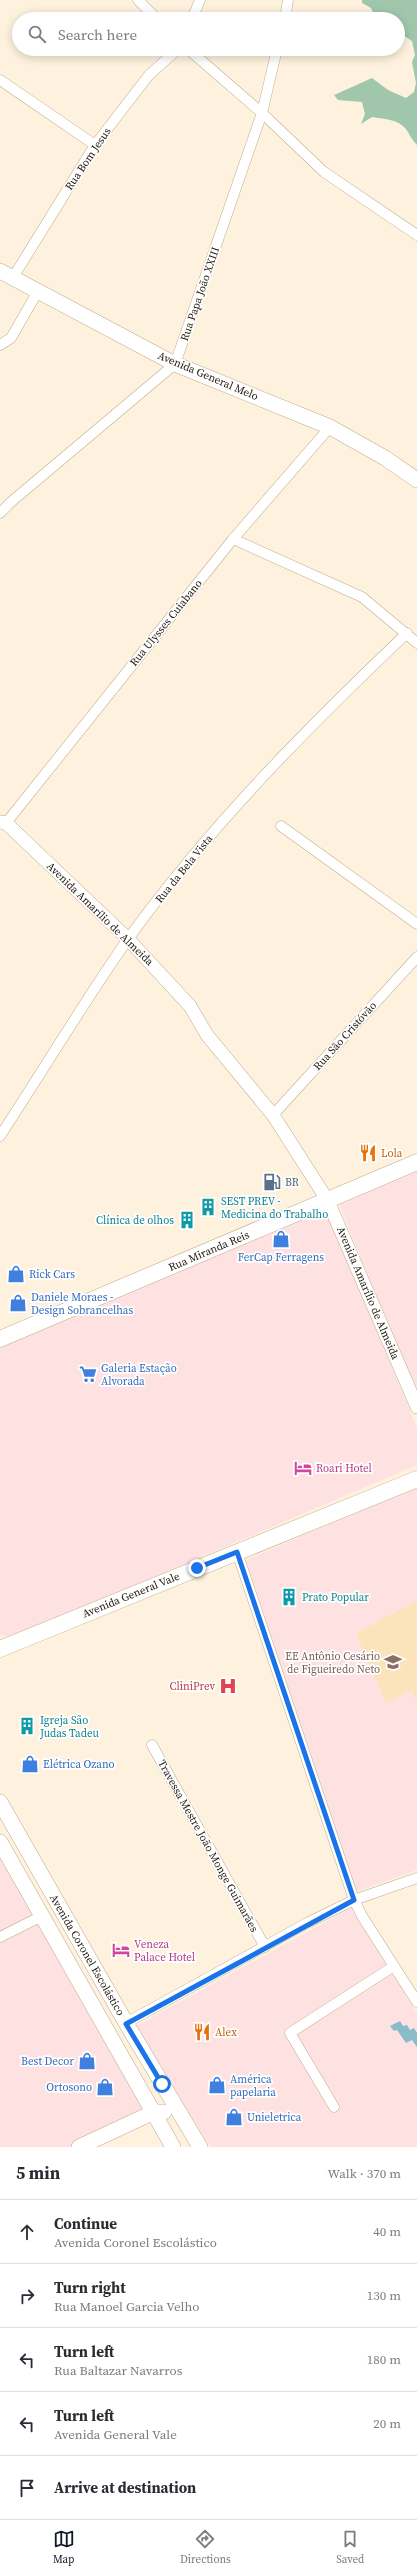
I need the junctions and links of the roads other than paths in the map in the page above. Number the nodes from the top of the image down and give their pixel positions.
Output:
1 (138, 0) edge
2 (200, 0) edge
3 (288, 0) edge
4 (150, 12) edge
5 (195, 12) edge
6 (286, 12) edge
7 (170, 56) edge
8 (196, 56) edge
9 (276, 56) edge
10 (0, 80) edge
11 (262, 113) junction
12 (95, 145) junction
13 (417, 235) edge
14 (6, 275) edge
15 (38, 291) junction
16 (0, 345) edge
17 (175, 364) junction
18 (330, 427) junction
19 (417, 480) edge
20 (0, 514) edge
21 (233, 539) junction
22 (407, 633) junction
23 (417, 643) edge
24 (3, 822) edge
25 (281, 826) dead end
26 (417, 924) edge
27 (128, 939) junction
28 (417, 957) edge
29 (273, 1115) junction
30 (0, 1136) edge
31 (417, 1162) edge
32 (328, 1201) junction
33 (0, 1339) edge
34 (417, 1407) edge
35 (417, 1479) edge
36 (237, 1552) junction
37 (0, 1649) edge
38 (152, 1745) dead end
39 (0, 1802) edge
40 (0, 1842) edge
41 (417, 1878) edge
42 (354, 1900) junction
43 (42, 1916) junction
44 (0, 1937) edge
45 (265, 1947) junction
46 (394, 1966) junction
47 (417, 2002) edge
48 (126, 2024) junction
49 (334, 2108) dead end
50 (154, 2112) junction
51 (79, 2147) edge
52 (173, 2147) edge
53 (195, 2147) edge
54 (200, 2147) edge

1 - 4 street
2 - 5 street
3 - 6 street
7 - 12 street, Rua Bom Jesus
8 - 11 street
9 - 11 street, Rua Papa João XXIII
10 - 12 street
11 - 13 street
11 - 17 street, Rua Papa João XXIII
12 - 14 street, Rua Bom Jesus
14 - 15 main road, Avenida General Melo
15 - 16 street
15 - 17 main road, Avenida General Melo
17 - 18 main road, Avenida General Melo
17 - 20 street
18 - 19 main road, Avenida General Melo
18 - 21 street, Rua Ulysses Cuiabano
21 - 22 street
21 - 24 street, Rua Ulysses Cuiabano
22 - 23 street
22 - 27 street, Rua da Bela Vista
24 - 27 street, Avenida Amarílio de Almeida
25 - 26 street
27 - 29 street, Avenida Amarílio de Almeida
27 - 30 street, Rua da Bela Vista
28 - 29 street, Rua São Cristóvão
29 - 32 street, Avenida Amarílio de Almeida
31 - 32 main road, Rua Miranda Reis
32 - 33 main road, Rua Miranda Reis
32 - 34 street, Avenida Amarílio de Almeida
35 - 36 main road, Avenida General Vale
36 - 37 main road, Avenida General Vale
36 - 42 street
38 - 45 street, Travessa Mestre João Monge Guimarães
39 - 48 main road, Avenida Coronel Escolástico
40 - 43 main road, Avenida Coronel Escolástico
41 - 42 street
42 - 45 street
42 - 46 street
43 - 44 street
43 - 50 main road, Avenida Coronel Escolástico
45 - 48 street
46 - 47 street
46 - 49 street
48 - 54 main road, Avenida Coronel Escolástico
50 - 51 main road
50 - 52 main road, Avenida Coronel Escolástico
50 - 53 main road

